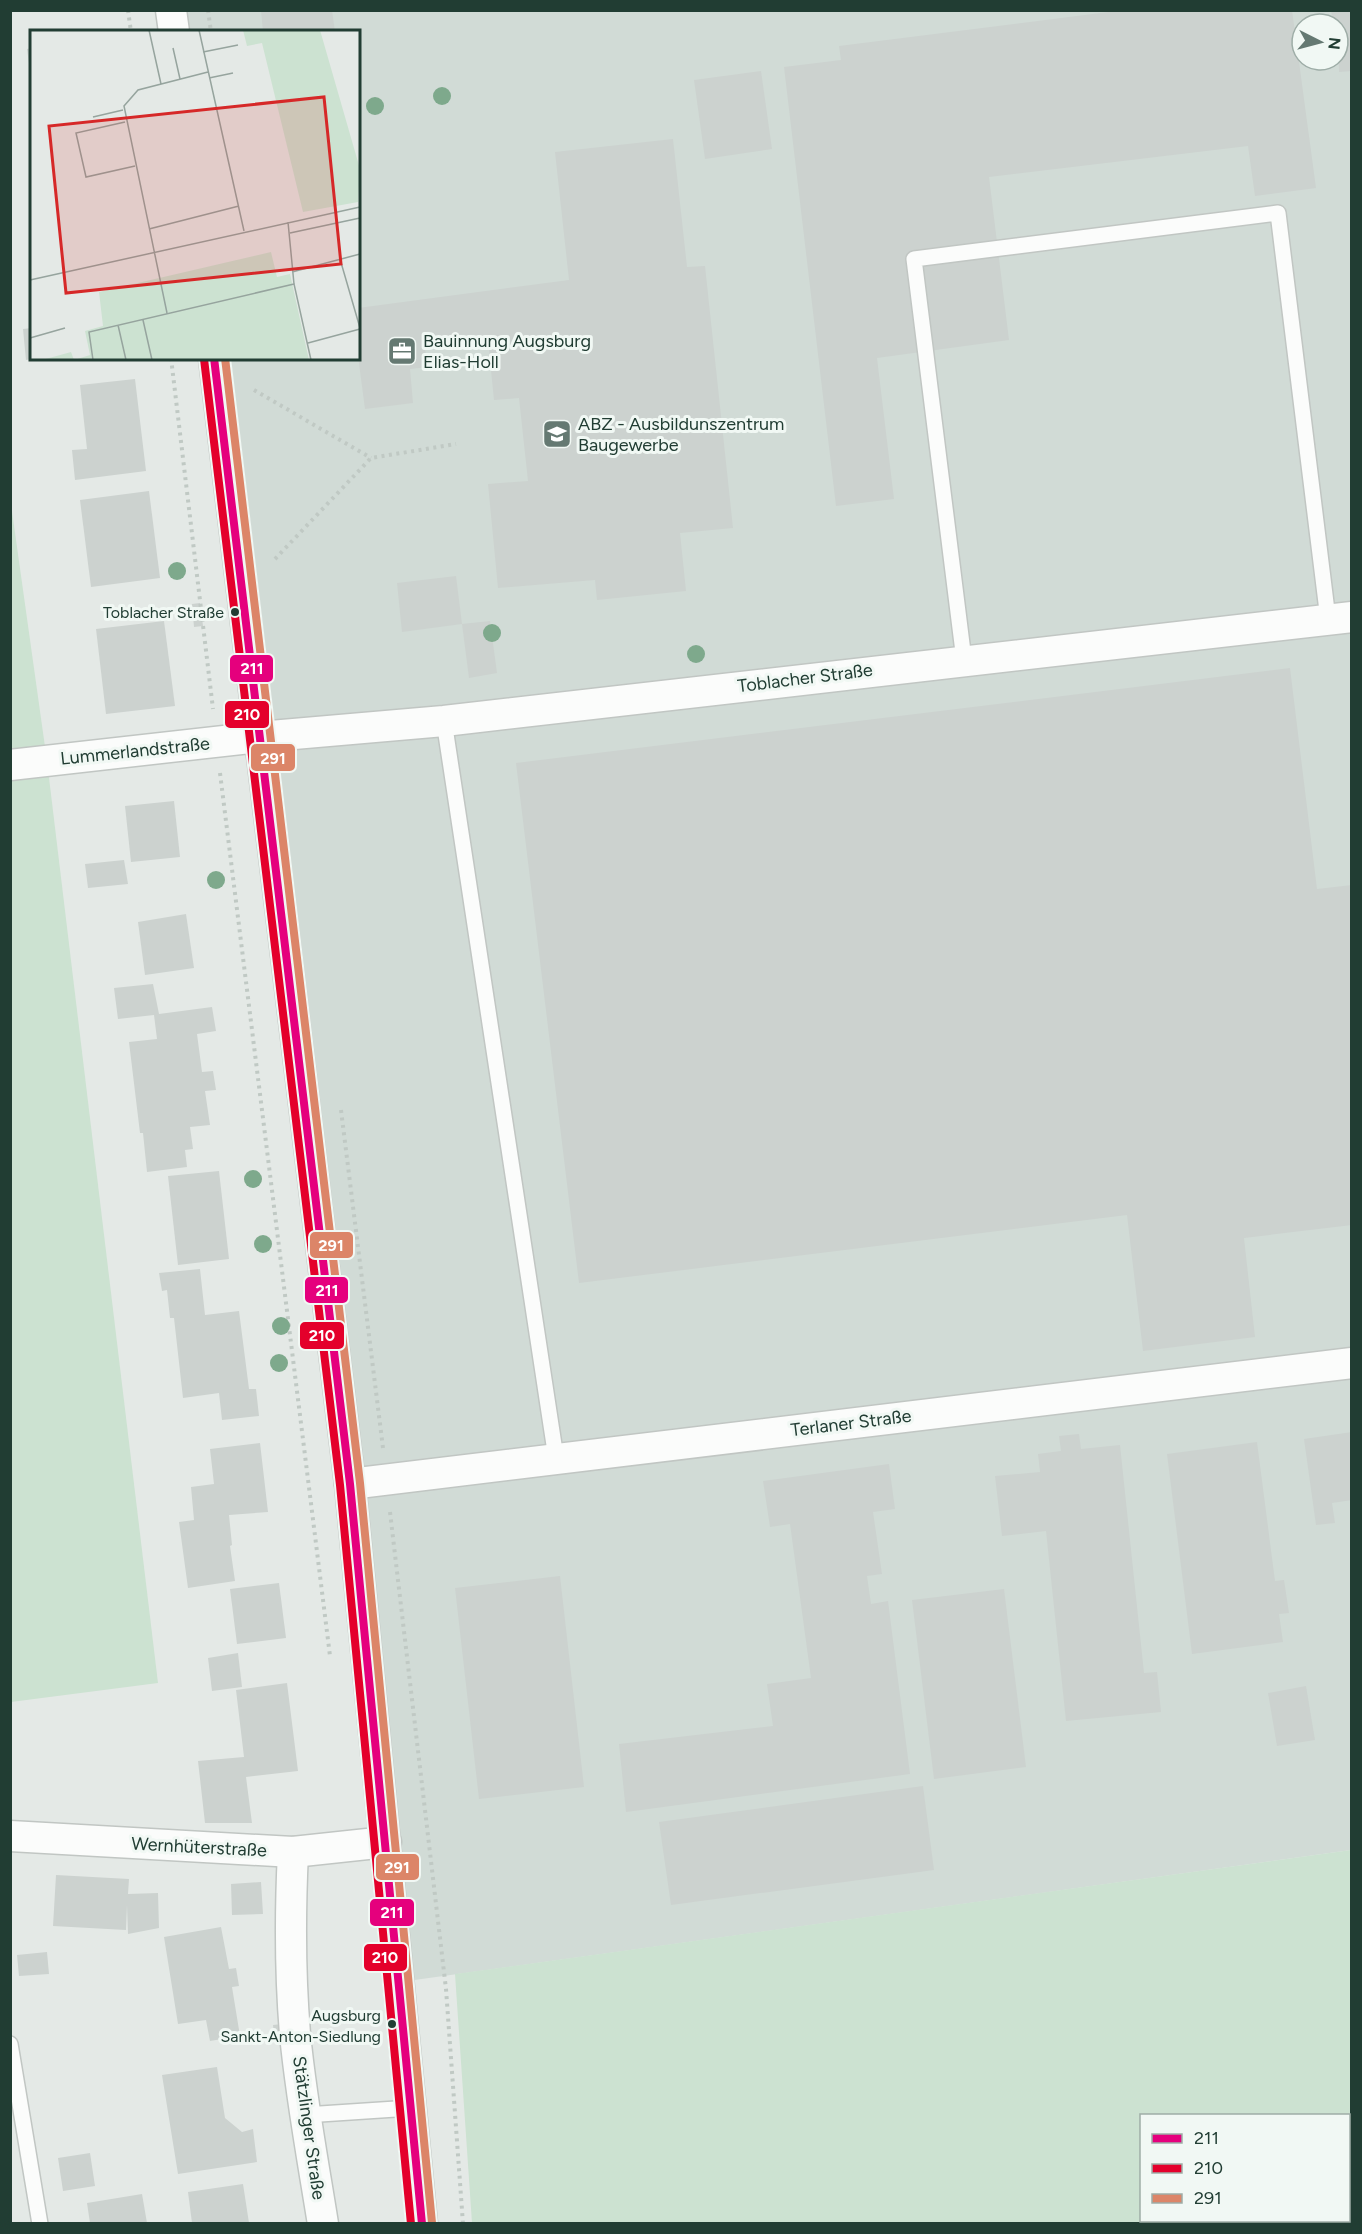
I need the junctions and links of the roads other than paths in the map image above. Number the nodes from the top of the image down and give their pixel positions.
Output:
1 (171, 10) edge
2 (174, 30) edge
3 (214, 360) edge
4 (1340, 618) edge
5 (964, 660) junction
6 (444, 721) junction
7 (259, 737) junction
8 (10, 765) edge
9 (1352, 1363) edge
10 (556, 1458) junction
11 (350, 1484) junction
12 (10, 1836) edge
13 (386, 1842) junction
14 (293, 1852) junction
15 (10, 2044) edge
16 (411, 2108) junction
17 (305, 2115) junction
18 (40, 2223) edge
19 (323, 2223) edge
20 (422, 2223) edge

1 - 2 street
3 - 7 street
4 - 5 street, Toblacher Straße
4 - 5 lane
5 - 6 street, Toblacher Straße
6 - 7 street, Toblacher Straße
6 - 10 lane
7 - 8 street, Lummerlandstraße
7 - 11 street
9 - 10 street, Terlaner Straße
10 - 11 street, Terlaner Straße
11 - 13 street
12 - 14 street, Wernhüterstraße
13 - 14 street, Wernhüterstraße
13 - 16 street
14 - 17 street, Stätzlinger Straße
15 - 18 lane
16 - 17 lane
16 - 20 street
17 - 19 street, Stätzlinger Straße

